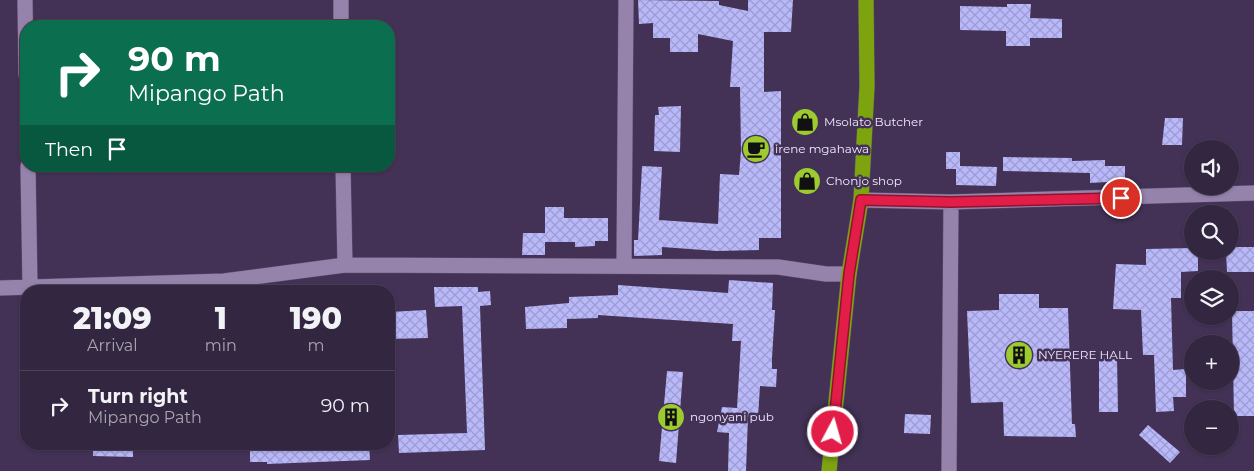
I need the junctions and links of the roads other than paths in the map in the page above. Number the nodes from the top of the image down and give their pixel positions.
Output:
1 (25, 0) edge
2 (341, 0) edge
3 (626, 0) edge
4 (866, 0) edge
5 (25, 20) edge
6 (341, 20) edge
7 (28, 172) edge
8 (343, 172) edge
9 (1254, 193) edge
10 (861, 200) junction
11 (951, 202) junction
12 (346, 265) junction
13 (624, 265) junction
14 (849, 274) junction
15 (30, 285) edge
16 (95, 285) edge
17 (20, 287) edge
18 (0, 288) edge
19 (829, 471) edge
20 (948, 471) edge

1 - 5 street
2 - 6 street
3 - 13 street
4 - 10 highway
7 - 15 street
8 - 12 street
9 - 11 street
10 - 11 street
10 - 14 highway
11 - 20 street
12 - 13 street
12 - 16 street
13 - 14 street
14 - 19 highway
17 - 18 street

